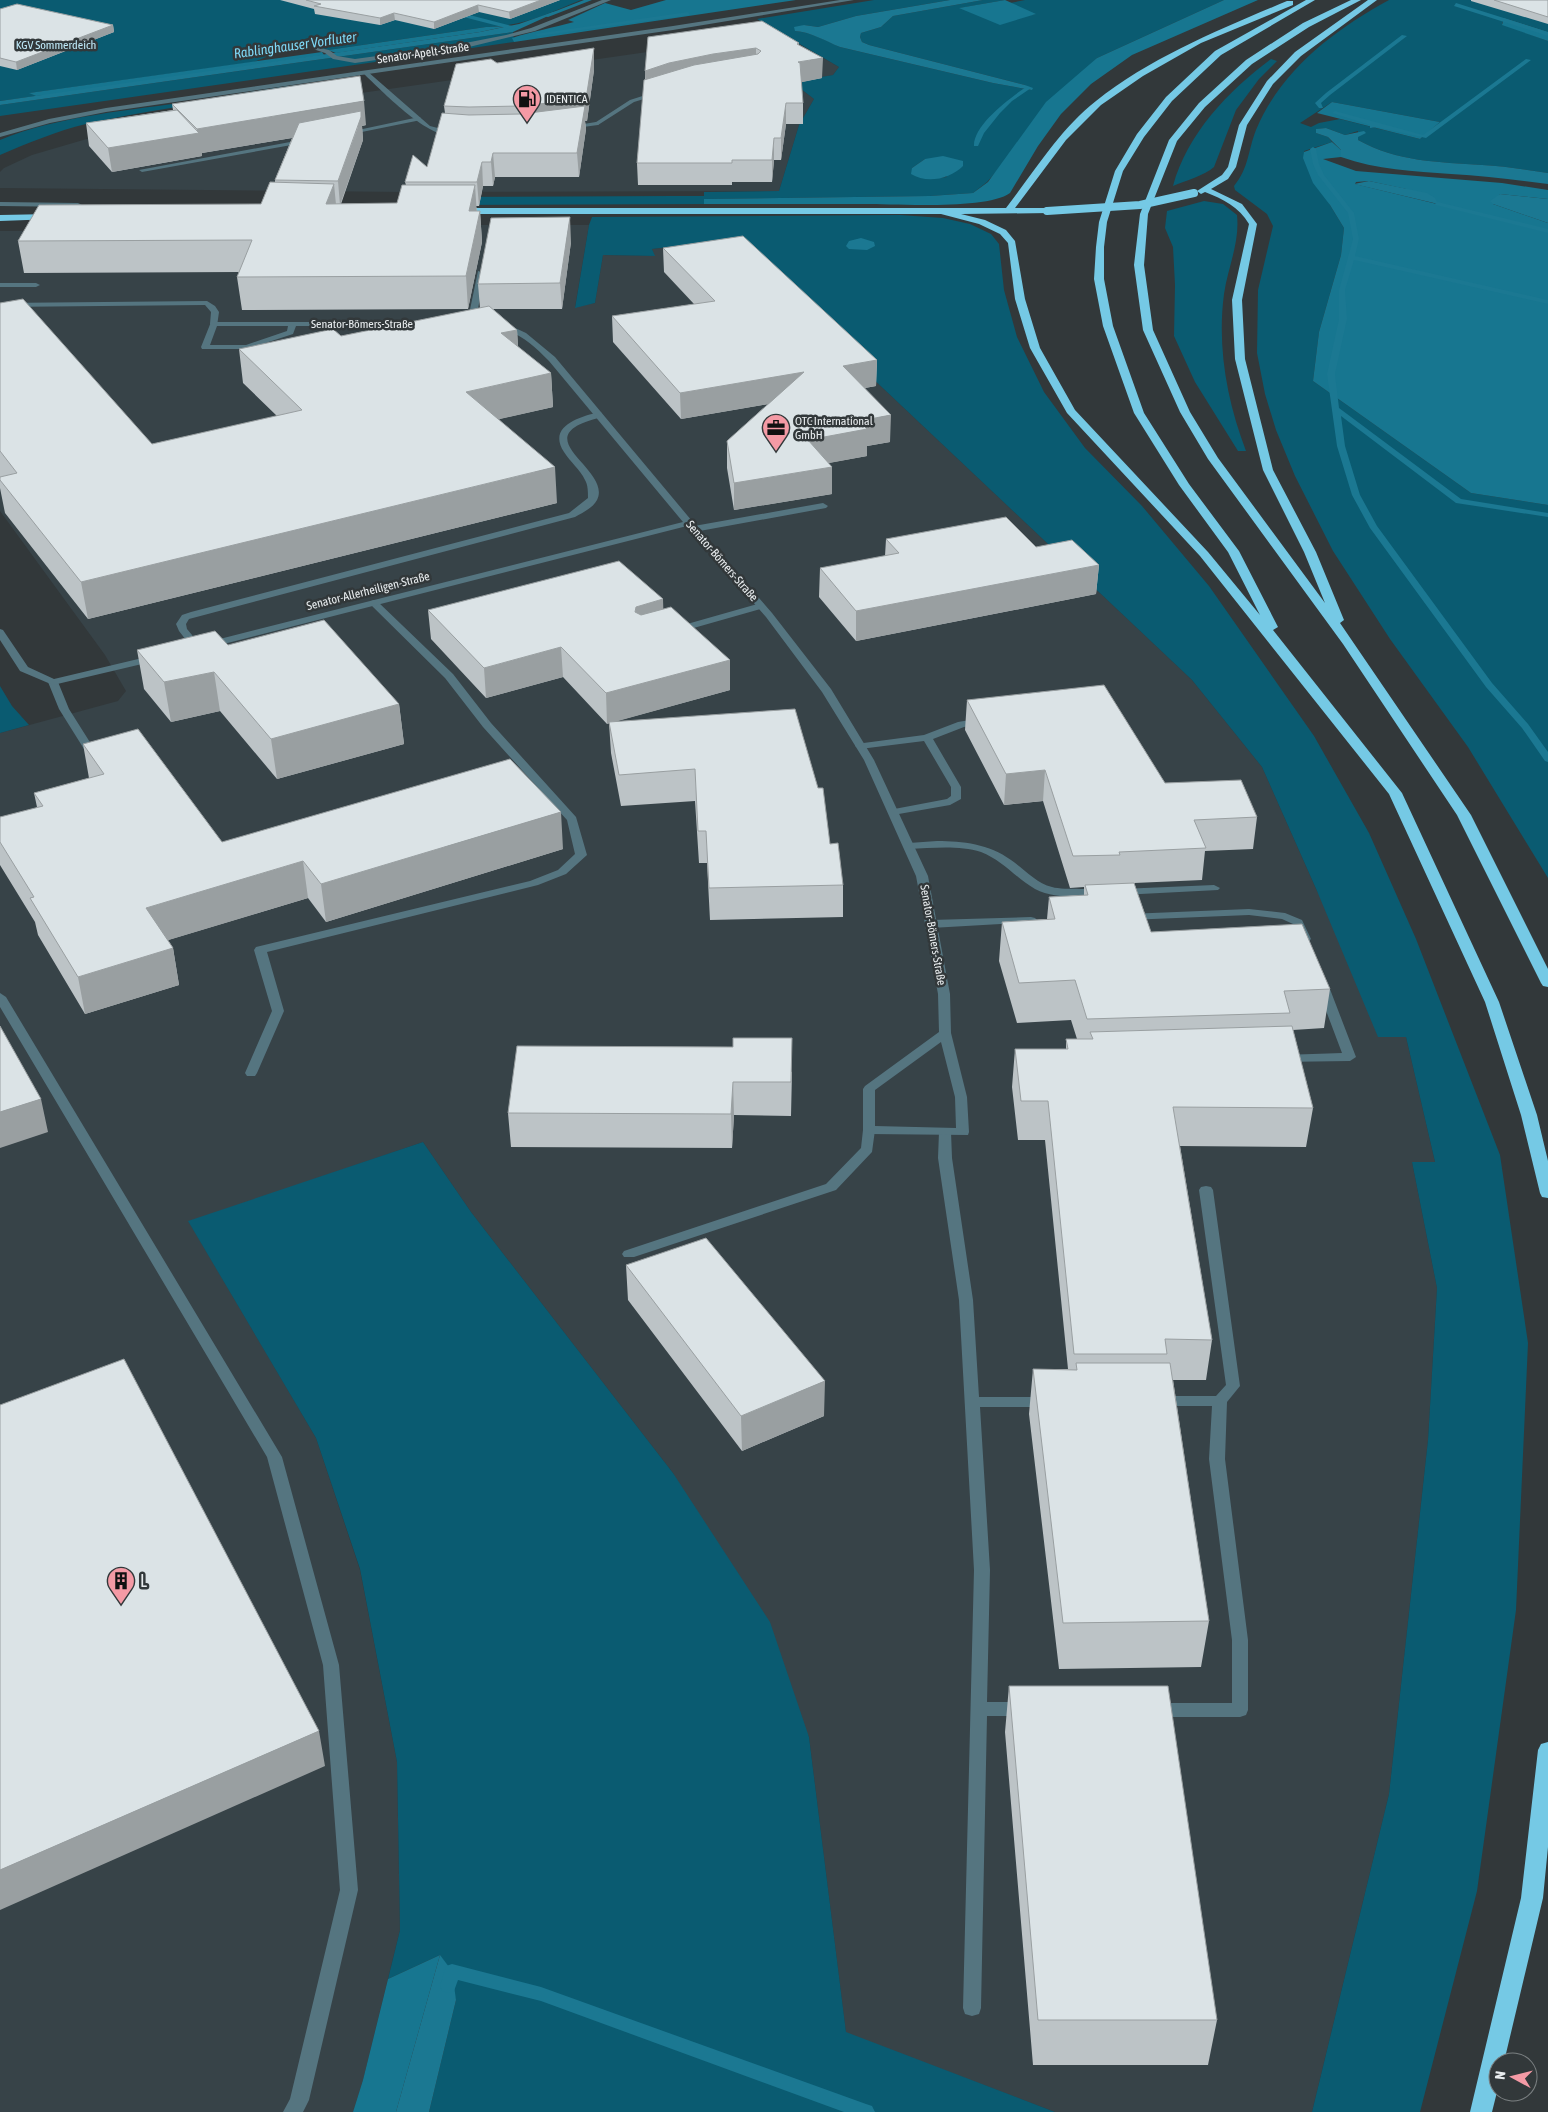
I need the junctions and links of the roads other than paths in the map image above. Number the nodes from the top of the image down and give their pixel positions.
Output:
1 (608, 0) edge
2 (851, 0) edge
3 (1298, 0) edge
4 (1311, 0) edge
5 (1357, 0) edge
6 (1373, 0) edge
7 (316, 49) dead end
8 (365, 72) junction
9 (667, 90) edge
10 (419, 119) junction
11 (559, 128) edge
12 (462, 133) edge
13 (343, 134) edge
14 (0, 135) edge
15 (315, 139) edge
16 (142, 170) edge
17 (1205, 189) junction
18 (0, 204) edge
19 (83, 205) edge
20 (938, 210) junction
21 (455, 211) edge
22 (1009, 211) junction
23 (63, 217) edge
24 (0, 218) edge
25 (482, 267) edge
26 (0, 285) edge
27 (36, 285) dead end
28 (0, 305) edge
29 (214, 324) junction
30 (293, 324) junction
31 (428, 324) edge
32 (457, 324) edge
33 (471, 324) junction
34 (481, 325) edge
35 (491, 326) edge
36 (599, 415) junction
37 (823, 506) dead end
38 (691, 526) junction
39 (374, 603) junction
40 (761, 606) junction
41 (0, 632) edge
42 (669, 632) edge
43 (1348, 642) junction
44 (1285, 653) junction
45 (169, 655) edge
46 (53, 682) junction
47 (992, 720) edge
48 (926, 738) junction
49 (860, 746) junction
50 (93, 755) edge
51 (893, 812) junction
52 (908, 846) junction
53 (1214, 888) dead end
54 (1113, 917) edge
55 (1046, 920) edge
56 (931, 924) junction
57 (1309, 949) edge
58 (1319, 976) edge
59 (1548, 983) edge
60 (0, 997) edge
61 (945, 1033) junction
62 (1271, 1059) edge
63 (251, 1073) dead end
64 (869, 1130) junction
65 (945, 1132) junction
66 (1206, 1190) dead end
67 (1548, 1193) edge
68 (629, 1254) dead end
69 (1220, 1401) junction
70 (972, 1402) junction
71 (1061, 1402) edge
72 (1141, 1402) edge
73 (978, 1709) junction
74 (1037, 1709) edge
75 (1143, 1710) edge
76 (1548, 1750) edge
77 (972, 2008) dead end
78 (294, 2112) edge
79 (1481, 2112) edge

1 - 7 street
2 - 8 street, Senator-Apelt-Straße
3 - 22 highway
4 - 44 highway
5 - 43 highway
6 - 17 highway
8 - 10 street
8 - 14 street, Senator-Apelt-Straße
9 - 11 street
10 - 12 street
10 - 13 street
15 - 16 street
17 - 22 highway, bridge
17 - 43 highway
18 - 19 street
20 - 21 highway
20 - 22 highway
20 - 44 highway
23 - 24 highway
25 - 33 street
26 - 27 street
28 - 29 street
29 - 30 street, Senator-Bömers-Straße
29 - 30 street, Senator-Bömers-Straße
30 - 31 street, Senator-Bömers-Straße
32 - 33 street
33 - 34 street
35 - 36 street, Senator-Bömers-Straße
36 - 38 street, Senator-Bömers-Straße
36 - 39 street, Senator-Allerheiligen-Straße
37 - 38 street, Senator-Allerheiligen-Straße
38 - 39 street, Senator-Allerheiligen-Straße
38 - 40 street, Senator-Bömers-Straße
39 - 63 street
40 - 42 street
40 - 49 street, Senator-Bömers-Straße
41 - 46 street
43 - 59 highway
44 - 67 highway
45 - 46 street
46 - 50 street
47 - 48 street
48 - 49 street
48 - 51 street
49 - 51 street, Senator-Bömers-Straße
51 - 52 street, Senator-Bömers-Straße
52 - 53 street
52 - 56 street, Senator-Bömers-Straße
54 - 57 street
55 - 56 street
56 - 61 street, Senator-Bömers-Straße
58 - 62 street
60 - 78 street
61 - 64 street
61 - 65 street, Senator-Bömers-Straße
64 - 65 street, Senator-Bömers-Straße
64 - 68 street
65 - 70 street
66 - 69 street
69 - 72 street
69 - 75 street
70 - 71 street
70 - 73 street
73 - 74 street
73 - 77 street
76 - 79 highway

